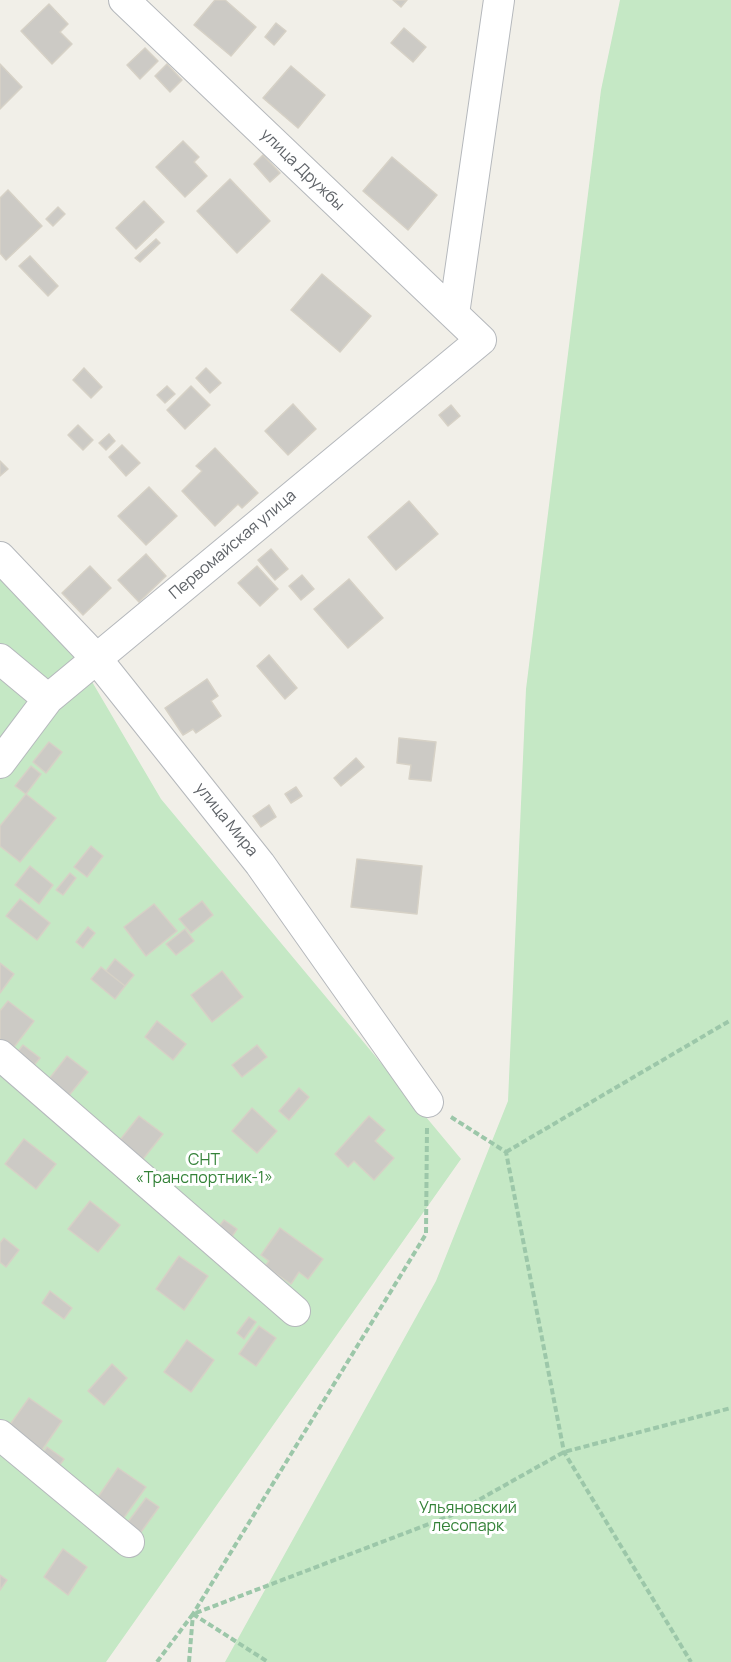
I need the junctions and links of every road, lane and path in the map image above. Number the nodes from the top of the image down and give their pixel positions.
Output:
1 (123, 0) edge
2 (499, 0) edge
3 (454, 314) junction
4 (481, 340) joint
5 (0, 557) edge
6 (96, 658) junction
7 (0, 659) edge
8 (48, 699) junction
9 (0, 763) edge
10 (731, 1020) edge
11 (0, 1055) edge
12 (428, 1102) junction
13 (506, 1152) junction
14 (295, 1311) dead end
15 (731, 1408) edge
16 (0, 1435) edge
17 (564, 1452) junction
18 (129, 1542) dead end
19 (193, 1614) junction
20 (157, 1662) edge
21 (189, 1662) edge
22 (268, 1662) edge
23 (691, 1662) edge

1 - 3 street, улица Дружбы
2 - 3 street
3 - 4 street, улица Дружбы
4 - 6 street, Первомайская улица
5 - 6 street, улица Мира
6 - 8 street, Первомайская улица
6 - 12 street, улица Мира
7 - 8 street
8 - 9 street, Первомайская улица
10 - 13 path
11 - 14 street
12 - 13 path
12 - 19 path
13 - 17 path
15 - 17 path
16 - 18 street
17 - 19 path
17 - 23 path
19 - 20 path
19 - 21 path
19 - 22 path

